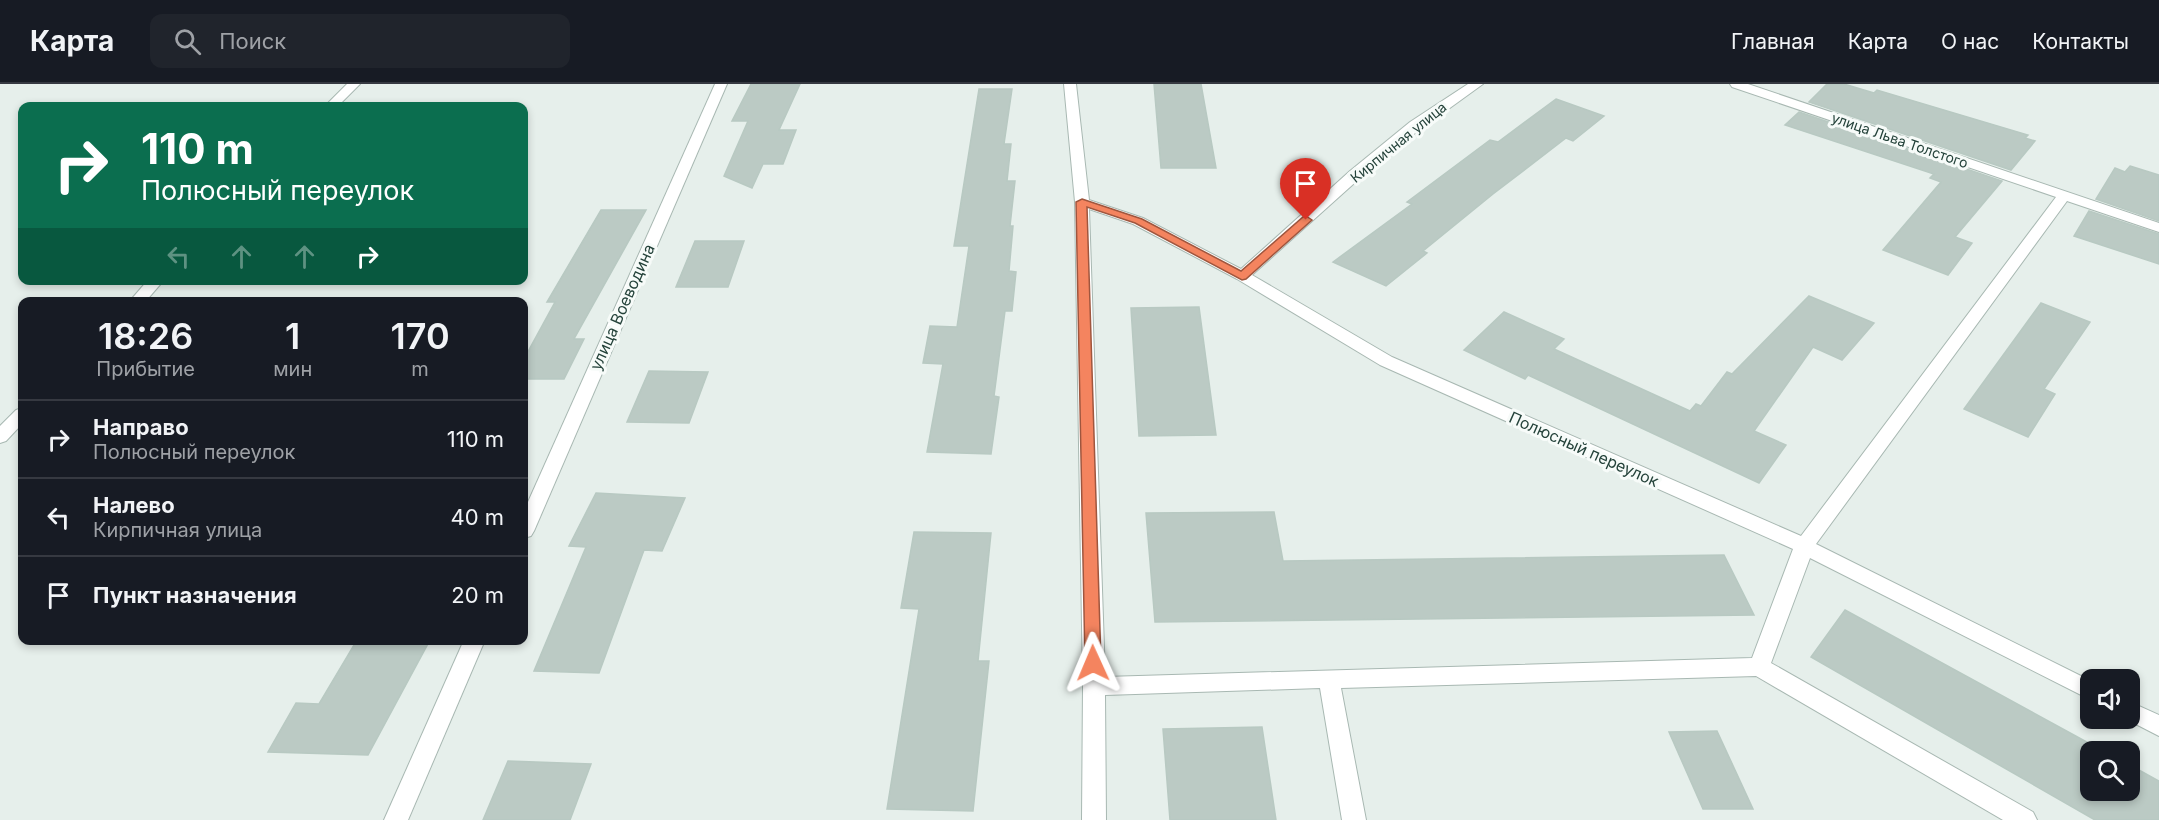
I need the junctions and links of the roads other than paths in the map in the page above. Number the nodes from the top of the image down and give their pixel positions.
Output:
1 (354, 84) edge
2 (721, 84) edge
3 (1070, 84) edge
4 (1477, 84) edge
5 (1736, 84) edge
6 (335, 102) edge
7 (2064, 196) junction
8 (1082, 202) junction
9 (2159, 228) edge
10 (1242, 276) junction
11 (152, 285) edge
12 (141, 297) edge
13 (18, 418) edge
14 (0, 437) edge
15 (528, 522) edge
16 (1804, 546) junction
17 (473, 645) edge
18 (1759, 667) junction
19 (1329, 680) junction
20 (2080, 685) edge
21 (1094, 686) junction
22 (2140, 716) edge
23 (2159, 726) edge
24 (396, 820) edge
25 (1094, 820) edge
26 (1354, 820) edge
27 (2025, 820) edge

1 - 6 street
2 - 15 street, улица Воеводина
3 - 8 street
4 - 10 street, Кирпичная улица
5 - 7 street, улица Льва Толстого
7 - 9 street, улица Льва Толстого
7 - 16 street
8 - 10 street, Полюсный переулок
8 - 21 street
10 - 16 street, Полюсный переулок
11 - 12 street
13 - 14 street
16 - 18 street
16 - 20 street, Полюсный переулок
17 - 24 street
18 - 19 street
18 - 27 street
19 - 21 street
19 - 26 street
21 - 25 street
22 - 23 street

